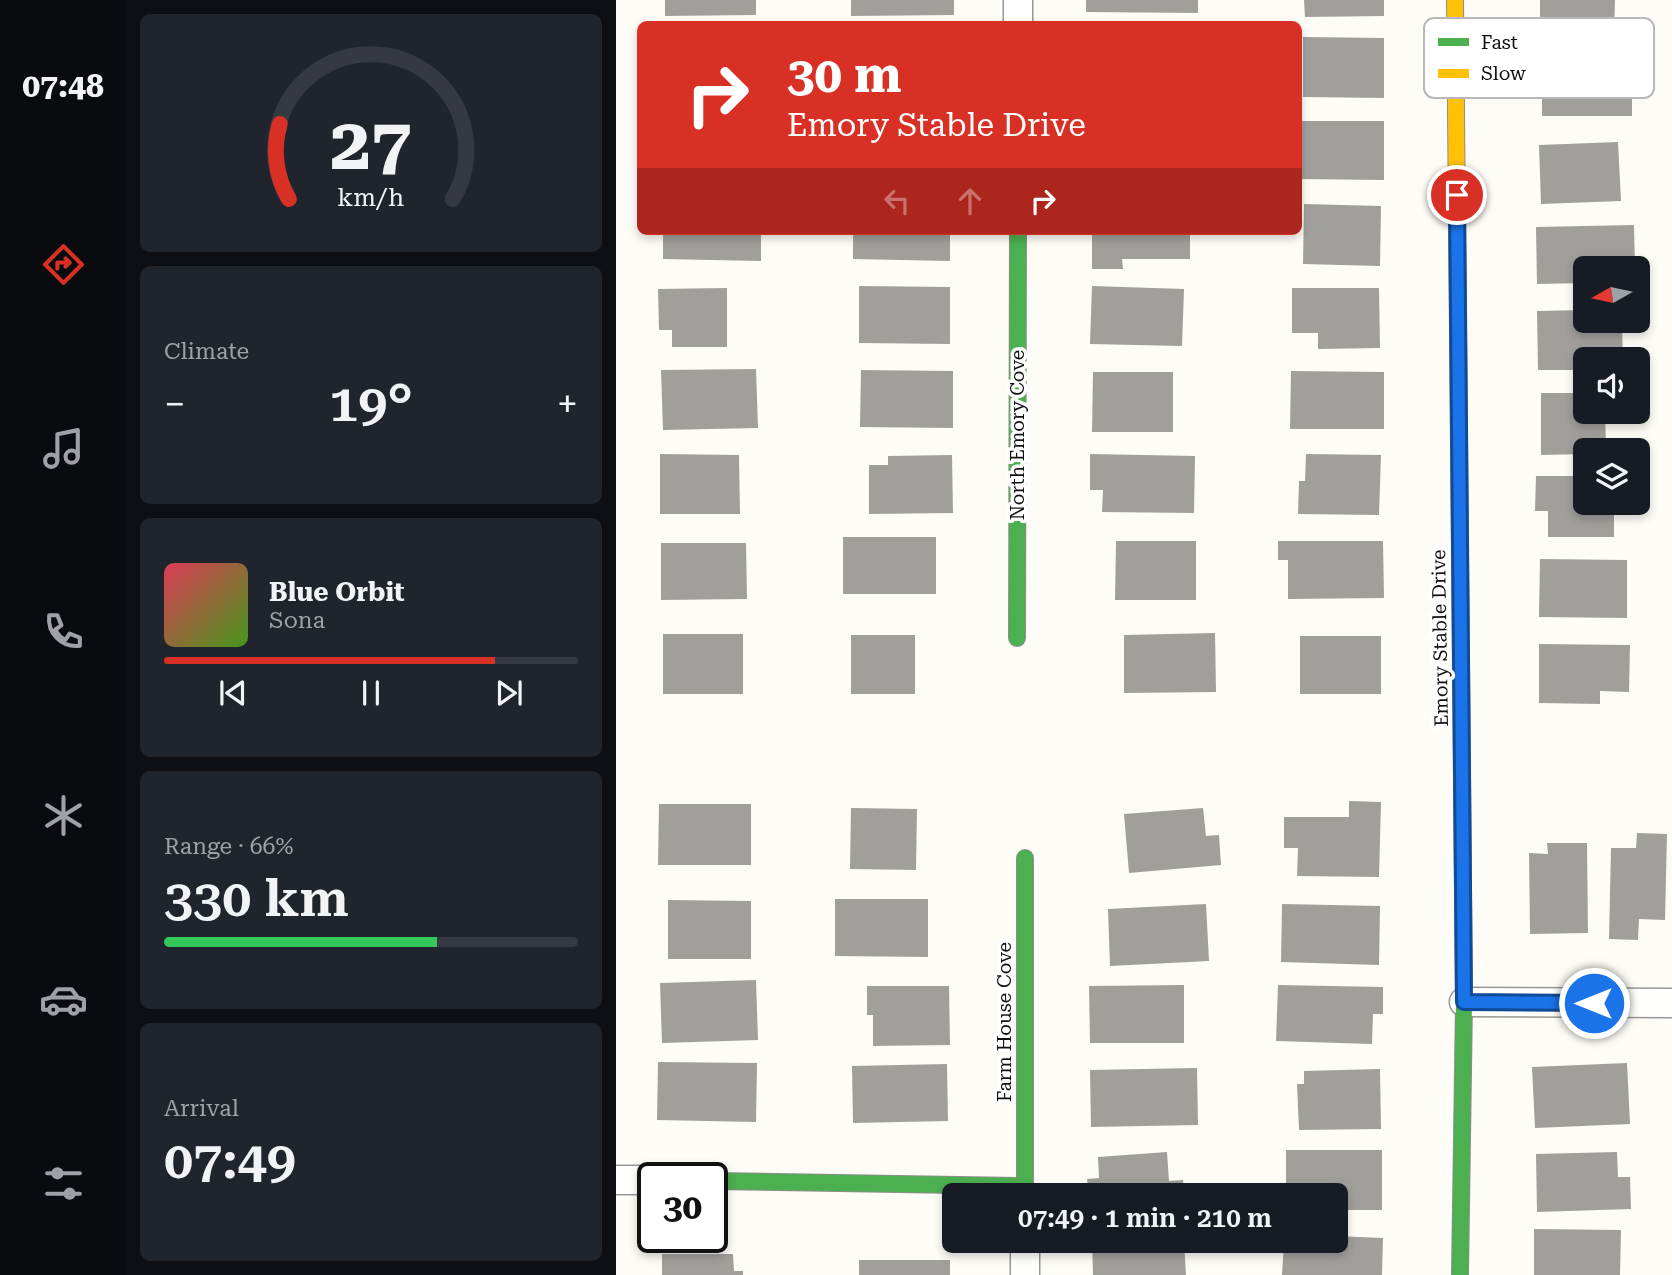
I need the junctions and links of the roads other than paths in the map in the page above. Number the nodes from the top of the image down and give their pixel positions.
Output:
1 (1018, 0) edge
2 (1455, 0) edge
3 (1455, 18) edge
4 (1018, 21) edge
5 (1456, 98) edge
6 (1018, 235) edge
7 (1017, 638) dead end
8 (1025, 858) dead end
9 (1464, 1002) junction
10 (1672, 1003) edge
11 (616, 1180) edge
12 (637, 1181) edge
13 (728, 1181) edge
14 (1026, 1183) edge
15 (942, 1188) edge
16 (1026, 1253) edge
17 (1026, 1275) edge
18 (1460, 1275) edge

1 - 4 street
2 - 3 street, Emory Stable Drive
5 - 9 street, Emory Stable Drive
6 - 7 street, North Emory Cove
8 - 14 street, Farm House Cove
9 - 10 street
9 - 18 street, Emory Stable Drive
11 - 12 street
13 - 15 street
16 - 17 street

